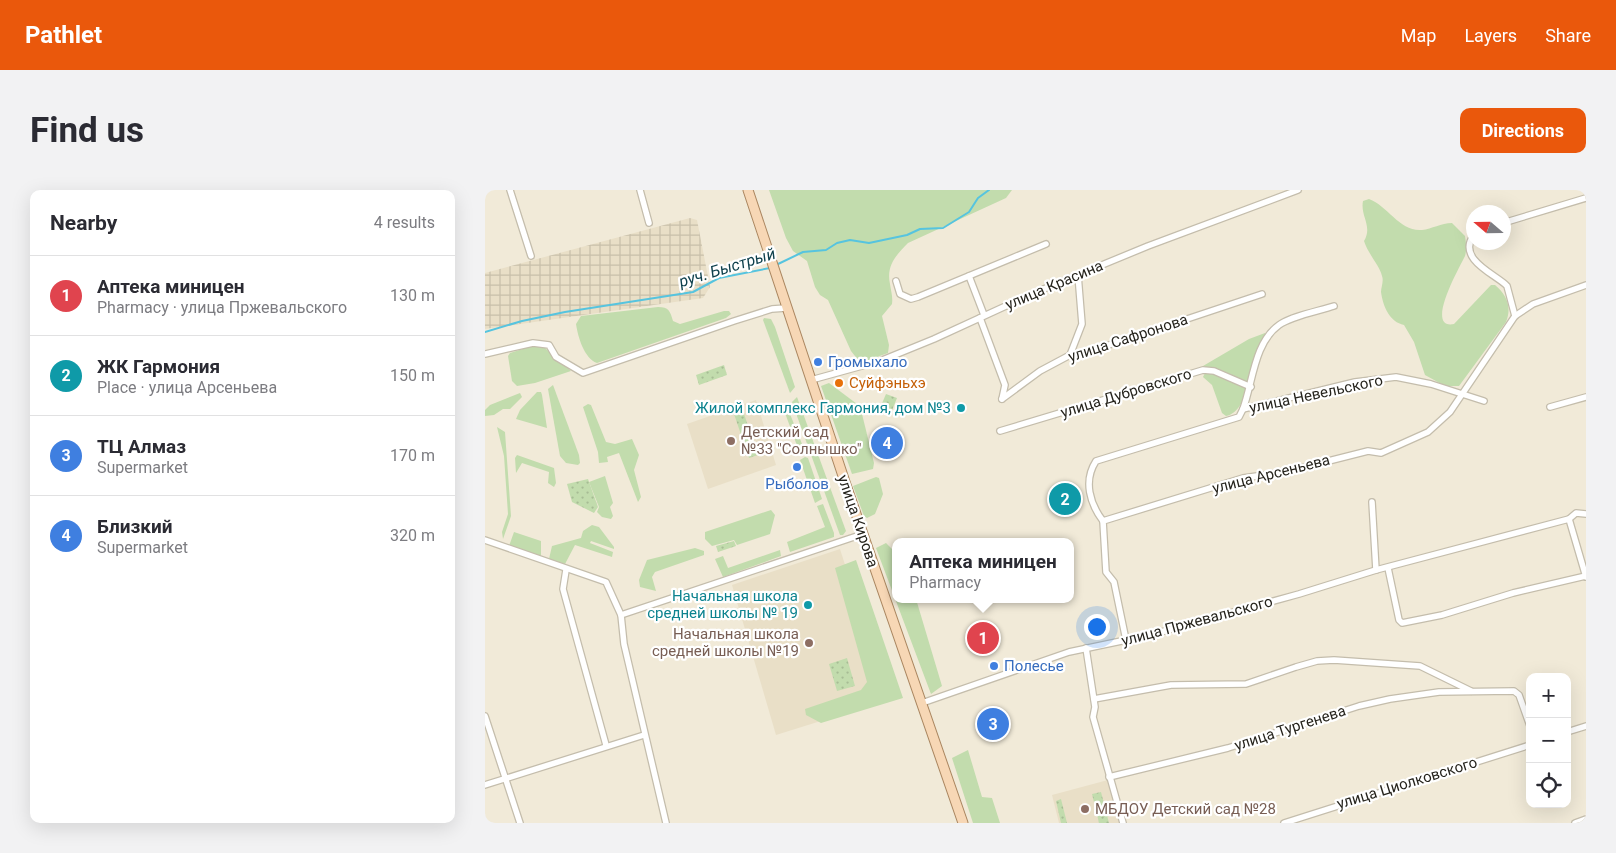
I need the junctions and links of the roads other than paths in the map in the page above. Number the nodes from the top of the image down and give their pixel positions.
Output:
1 (510, 190) edge
2 (640, 190) edge
3 (748, 190) edge
4 (1298, 190) edge
5 (1586, 198) edge
6 (1511, 221) edge
7 (649, 223) dead end
8 (1046, 244) dead end
9 (1471, 250) edge
10 (531, 256) dead end
11 (1078, 275) junction
12 (969, 276) junction
13 (896, 281) dead end
14 (1586, 285) edge
15 (1261, 294) dead end
16 (1334, 306) dead end
17 (786, 308) junction
18 (982, 316) junction
19 (1515, 316) junction
20 (485, 354) edge
21 (1070, 355) junction
22 (811, 380) junction
23 (1251, 387) junction
24 (1463, 394) junction
25 (1586, 398) edge
26 (1483, 401) dead end
27 (1550, 407) dead end
28 (1243, 409) junction
29 (1000, 431) dead end
30 (1372, 502) dead end
31 (1586, 514) edge
32 (1569, 519) junction
33 (1103, 522) junction
34 (863, 534) junction
35 (485, 540) edge
36 (1388, 568) junction
37 (566, 570) junction
38 (1376, 570) junction
39 (1586, 577) edge
40 (621, 615) junction
41 (1126, 640) junction
42 (1085, 648) junction
43 (1473, 692) junction
44 (1094, 699) junction
45 (922, 703) junction
46 (485, 716) edge
47 (1527, 718) edge
48 (1586, 726) edge
49 (1571, 731) edge
50 (644, 735) junction
51 (606, 745) junction
52 (1526, 746) edge
53 (1109, 777) junction
54 (505, 780) junction
55 (485, 785) edge
56 (1586, 819) edge
57 (520, 823) edge
58 (666, 823) edge
59 (963, 823) edge
60 (1123, 823) edge
61 (1284, 823) edge
62 (1575, 823) edge

1 - 10 street
2 - 7 street
3 - 17 main road, улица Кирова
4 - 11 street, улица Красина
5 - 6 street
8 - 12 street
9 - 19 street
11 - 18 street, улица Красина
11 - 21 street
12 - 13 street
12 - 18 street
14 - 19 street
15 - 21 street, улица Сафронова
16 - 23 street
17 - 20 street
17 - 22 main road, улица Кирова
18 - 21 street, улица Сафронова
18 - 22 street, улица Красина
19 - 24 street
22 - 34 main road, улица Кирова
23 - 28 street
23 - 29 street, улица Дубровского
24 - 26 street
24 - 28 street, улица Невельского
24 - 33 street, улица Арсеньева
25 - 27 street
28 - 33 street, улица Невельского
30 - 38 street
31 - 32 street, улица Пржевальского
32 - 36 street, улица Пржевальского
32 - 39 street
33 - 41 street
34 - 40 street
34 - 45 main road, улица Кирова
35 - 37 street
36 - 38 street, улица Пржевальского
36 - 39 street
37 - 40 street
37 - 51 street
38 - 41 street, улица Пржевальского
40 - 50 street
41 - 42 street, улица Пржевальского
42 - 44 street
42 - 45 street, улица Пржевальского
43 - 44 street
43 - 47 street, улица Тургенева
43 - 53 street, улица Тургенева
44 - 53 street
45 - 59 main road, улица Кирова
46 - 54 street
48 - 49 street
50 - 51 street
50 - 58 street
51 - 54 street
52 - 61 street, улица Циолковского
53 - 60 street
54 - 55 street
54 - 57 street
56 - 62 street

